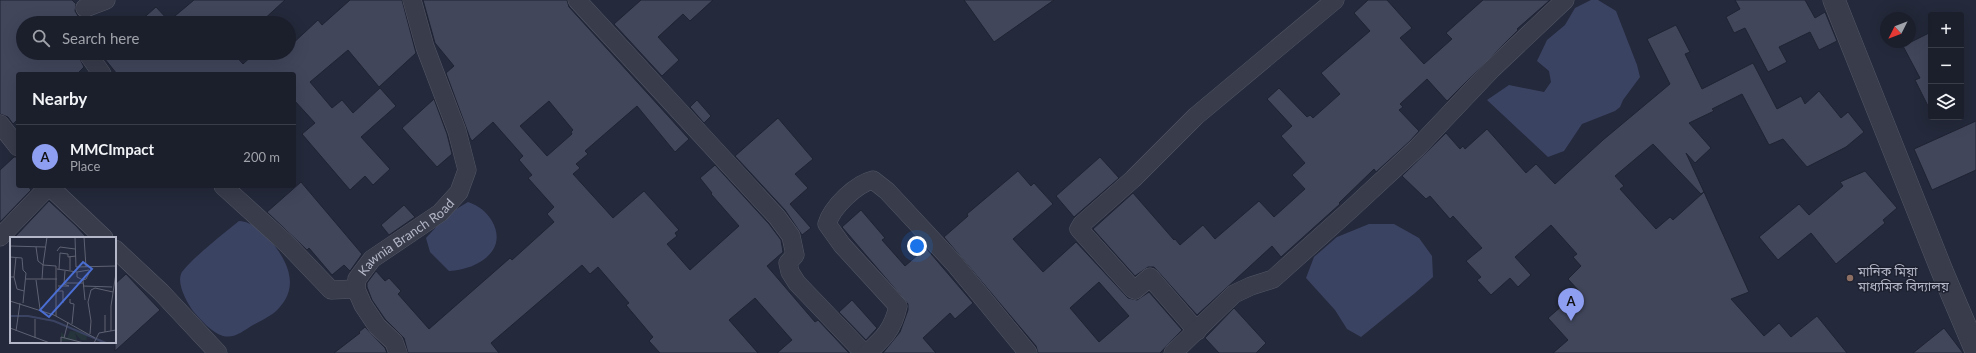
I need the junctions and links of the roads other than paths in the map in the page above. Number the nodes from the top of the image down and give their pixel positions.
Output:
1 (106, 0) edge
2 (412, 0) edge
3 (577, 0) edge
4 (1334, 0) edge
5 (1565, 0) edge
6 (1834, 0) edge
7 (85, 8) dead end
8 (92, 60) edge
9 (101, 72) edge
10 (0, 124) edge
11 (16, 144) edge
12 (47, 188) edge
13 (51, 188) edge
14 (225, 188) edge
15 (0, 237) edge
16 (103, 237) edge
17 (116, 250) edge
18 (356, 290) junction
19 (1197, 332) junction
20 (1976, 351) edge
21 (218, 353) edge
22 (398, 353) edge
23 (864, 353) edge
24 (867, 353) edge
25 (1028, 353) edge
26 (1173, 353) edge

1 - 7 street
2 - 18 street, Kawnia Branch Road
3 - 23 street
4 - 19 street
5 - 19 street
6 - 20 street
8 - 9 street
10 - 11 street
12 - 15 street
13 - 16 street
14 - 18 street
17 - 21 street
18 - 22 street, Kawnia Branch Road
19 - 26 street
24 - 25 street

